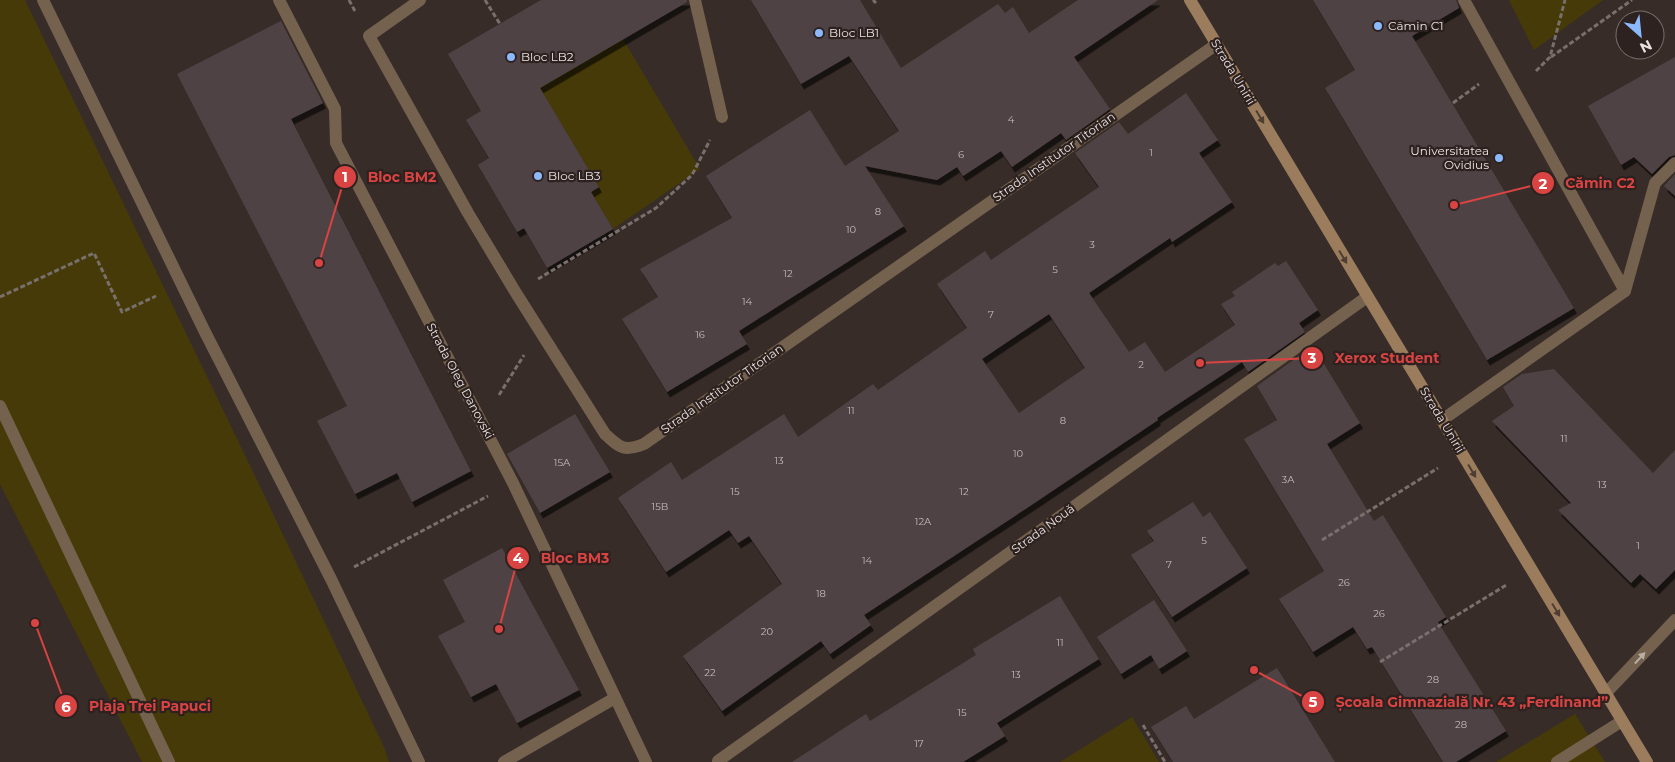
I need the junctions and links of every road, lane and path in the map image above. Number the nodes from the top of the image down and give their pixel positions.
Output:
1 (43, 0) edge
2 (279, 0) edge
3 (420, 0) edge
4 (484, 0) edge
5 (696, 0) edge
6 (1190, 0) edge
7 (1464, 0) edge
8 (1565, 0) edge
9 (1632, 0) edge
10 (500, 24) dead end
11 (1216, 44) junction
12 (1550, 57) junction
13 (1515, 92) junction
14 (722, 117) joint
15 (1675, 163) edge
16 (182, 284) junction
17 (1625, 292) junction
18 (516, 293) junction
19 (0, 297) edge
20 (1367, 297) junction
21 (540, 329) junction
22 (0, 406) edge
23 (1442, 420) junction
24 (482, 423) junction
25 (1462, 453) junction
26 (513, 483) junction
27 (1322, 540) dead end
28 (1532, 569) junction
29 (331, 579) junction
30 (1675, 620) edge
31 (1380, 662) dead end
32 (1606, 693) junction
33 (615, 698) junction
34 (1622, 721) junction
35 (1143, 725) dead end
36 (718, 761) edge
37 (169, 762) edge
38 (419, 762) edge
39 (504, 762) edge
40 (646, 762) edge
41 (1165, 762) edge
42 (1557, 762) edge
43 (1647, 762) edge

1 - 16 street
2 - 24 street, Strada Oleg Danovski
3 - 18 street, Strada Institutor Titorian
4 - 10 path
5 - 14 street
6 - 11 street, Strada Unirii
7 - 13 street
8 - 12 path
9 - 12 path
11 -> 20 street, Strada Unirii
11 - 21 street, Strada Institutor Titorian
12 - 13 path
13 - 17 street
14 - 18 path
15 - 17 street
16 - 19 path
16 - 29 street
17 - 23 street
18 - 21 street, Strada Institutor Titorian
20 - 23 street, Strada Unirii
20 - 36 street, Strada Nouă
21 - 24 path
22 - 37 street
23 - 25 street, Strada Unirii
24 - 26 street, Strada Oleg Danovski
25 - 27 path
25 -> 28 street, Strada Unirii
26 - 29 path
26 - 33 street, Strada Oleg Danovski
28 - 31 path
28 -> 32 street, Strada Unirii
29 - 38 street
32 -> 30 street
32 - 34 street, Strada Unirii
33 - 39 street
33 - 40 street, Strada Oleg Danovski
34 - 42 street
34 - 43 street, Strada Unirii
35 - 41 path

